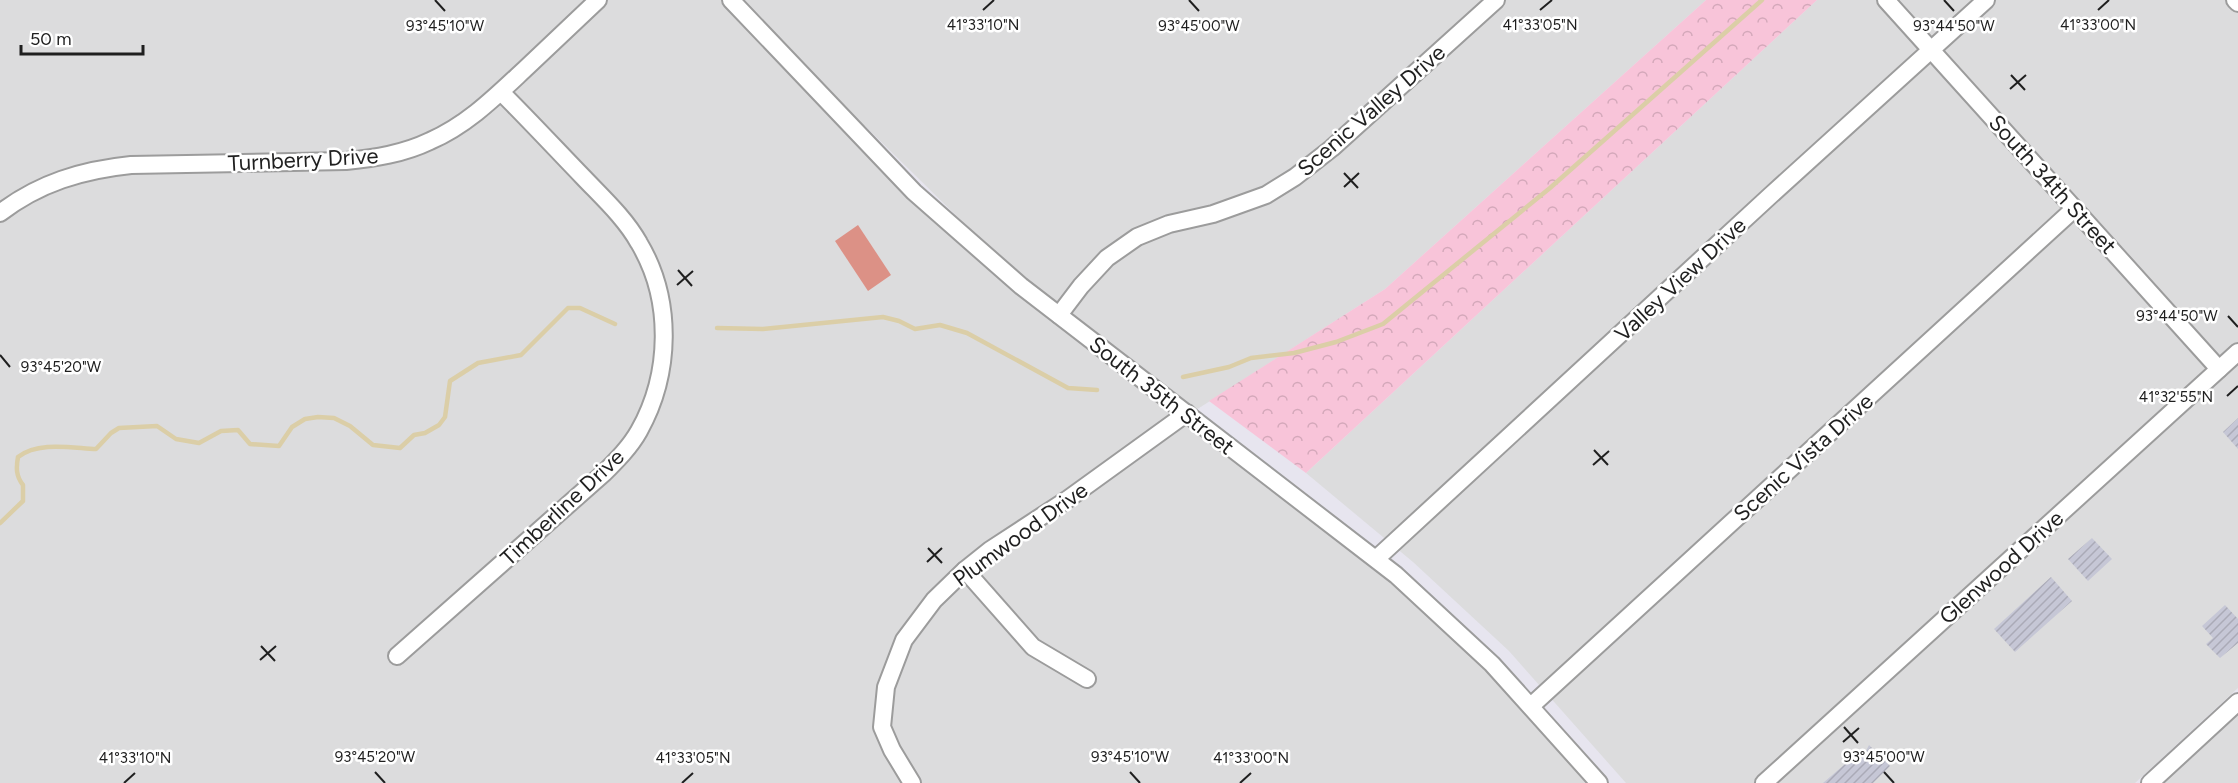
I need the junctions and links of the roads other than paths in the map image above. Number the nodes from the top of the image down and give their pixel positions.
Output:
1 (598, 0) edge
2 (731, 0) edge
3 (1496, 0) edge
4 (1886, 0) edge
5 (1986, 0) edge
6 (1930, 49) junction
7 (501, 92) junction
8 (2074, 209) junction
9 (0, 213) edge
10 (1059, 315) junction
11 (2238, 352) edge
12 (2219, 369) junction
13 (1186, 413) junction
14 (1376, 559) junction
15 (965, 570) junction
16 (397, 656) dead end
17 (1087, 679) dead end
18 (2238, 702) edge
19 (1531, 706) junction
20 (912, 783) edge
21 (1599, 783) edge
22 (1764, 783) edge
23 (2150, 783) edge

1 - 7 street, Turnberry Drive
2 - 10 street, South 35th Street
3 - 10 street, Scenic Valley Drive
4 - 6 street, South 34th Street
5 - 6 street, Valley View Drive
6 - 8 street, South 34th Street
6 - 14 street, Valley View Drive
7 - 9 street, Turnberry Drive
7 - 16 street, Timberline Drive
8 - 12 street, South 34th Street
8 - 19 street, Scenic Vista Drive
10 - 13 street, South 35th Street
11 - 12 street, Glenwood Drive
12 - 22 street, Glenwood Drive
13 - 14 street, South 35th Street
13 - 15 street, Plumwood Drive
14 - 19 street, South 35th Street
15 - 17 street
15 - 20 street, Plumwood Drive
18 - 23 street
19 - 21 street, South 35th Street

